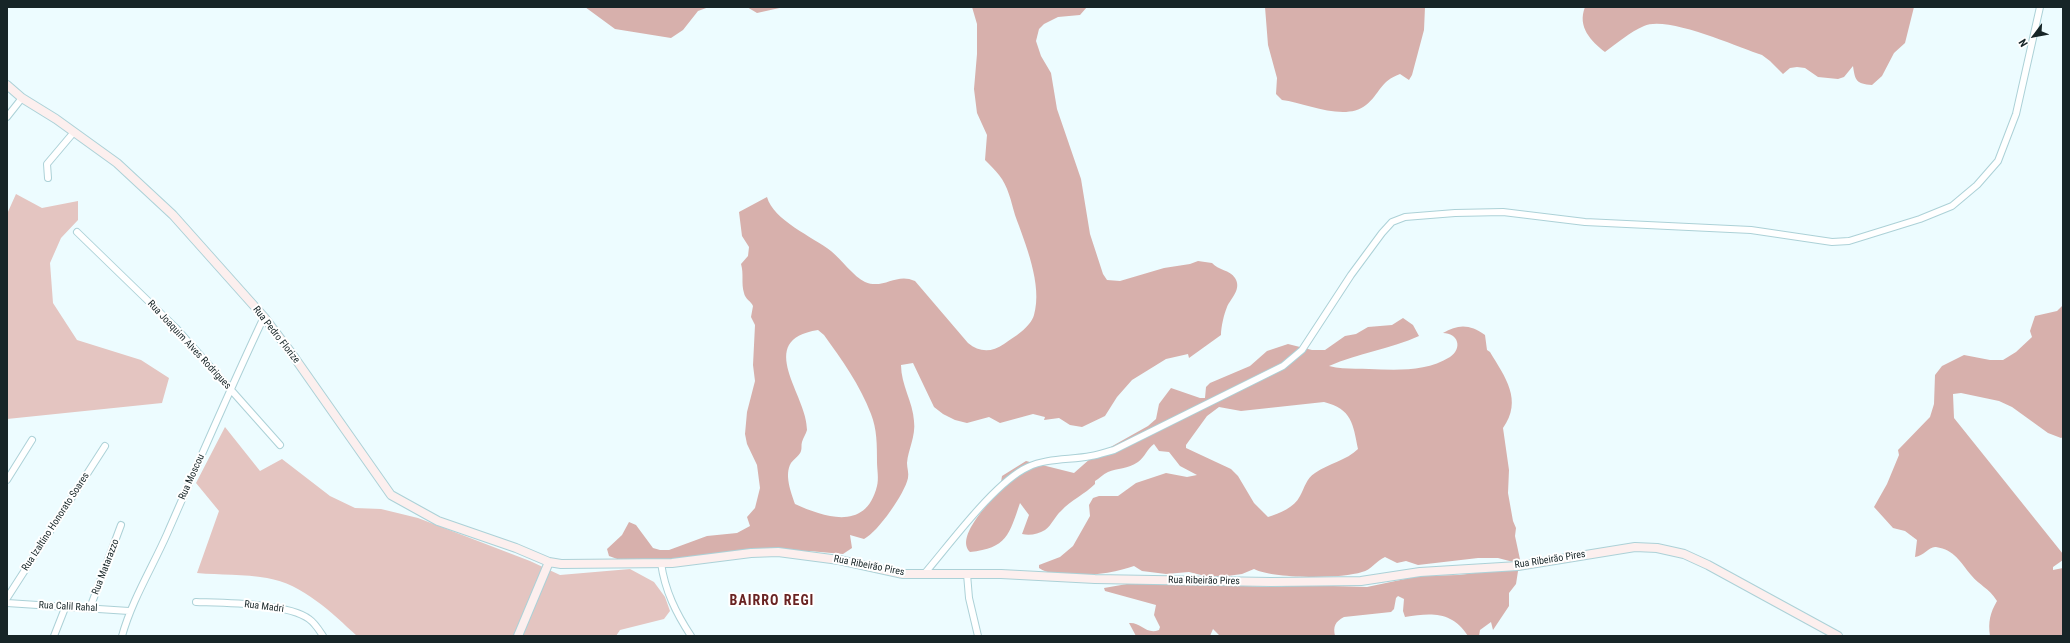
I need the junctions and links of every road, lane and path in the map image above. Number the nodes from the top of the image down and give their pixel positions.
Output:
1 (2040, 7) edge
2 (7, 85) edge
3 (22, 98) junction
4 (7, 117) edge
5 (74, 132) junction
6 (48, 178) dead end
7 (77, 232) dead end
8 (264, 318) junction
9 (230, 389) junction
10 (32, 440) dead end
11 (280, 445) dead end
12 (106, 446) dead end
13 (7, 480) edge
14 (121, 525) dead end
15 (549, 562) junction
16 (661, 563) junction
17 (925, 573) junction
18 (967, 574) junction
19 (7, 598) edge
20 (196, 602) dead end
21 (7, 603) edge
22 (65, 608) junction
23 (90, 608) junction
24 (129, 611) junction
25 (54, 636) edge
26 (122, 636) edge
27 (322, 636) edge
28 (518, 636) edge
29 (691, 636) edge
30 (978, 636) edge
31 (1838, 636) edge

1 - 17 street
2 - 3 street, Rua Pedro Florize
3 - 4 street
3 - 5 street, Rua Pedro Florize
5 - 6 street
5 - 8 street, Rua Pedro Florize
7 - 9 street, Rua Joaquim Alves Rodrigues
8 - 9 street, Rua Moscou
8 - 15 street, Rua Pedro Florize
9 - 11 street, Rua Joaquim Alves Rodrigues
9 - 24 street, Rua Moscou
10 - 13 street
12 - 19 street, Rua Izaltino Honorato Soares
14 - 23 street, Rua Matarazzo
15 - 16 street, Rua Ribeirão Pires
15 - 28 street
16 - 17 street, Rua Ribeirão Pires
16 - 29 street
17 - 18 street, Rua Ribeirão Pires
18 - 30 street
18 - 31 street, Rua Ribeirão Pires
20 - 27 street, Rua Madri
21 - 22 street, Rua Calil Rahal
22 - 23 street, Rua Calil Rahal
22 - 25 street
23 - 24 street, Rua Calil Rahal
24 - 26 street, Rua Moscou

